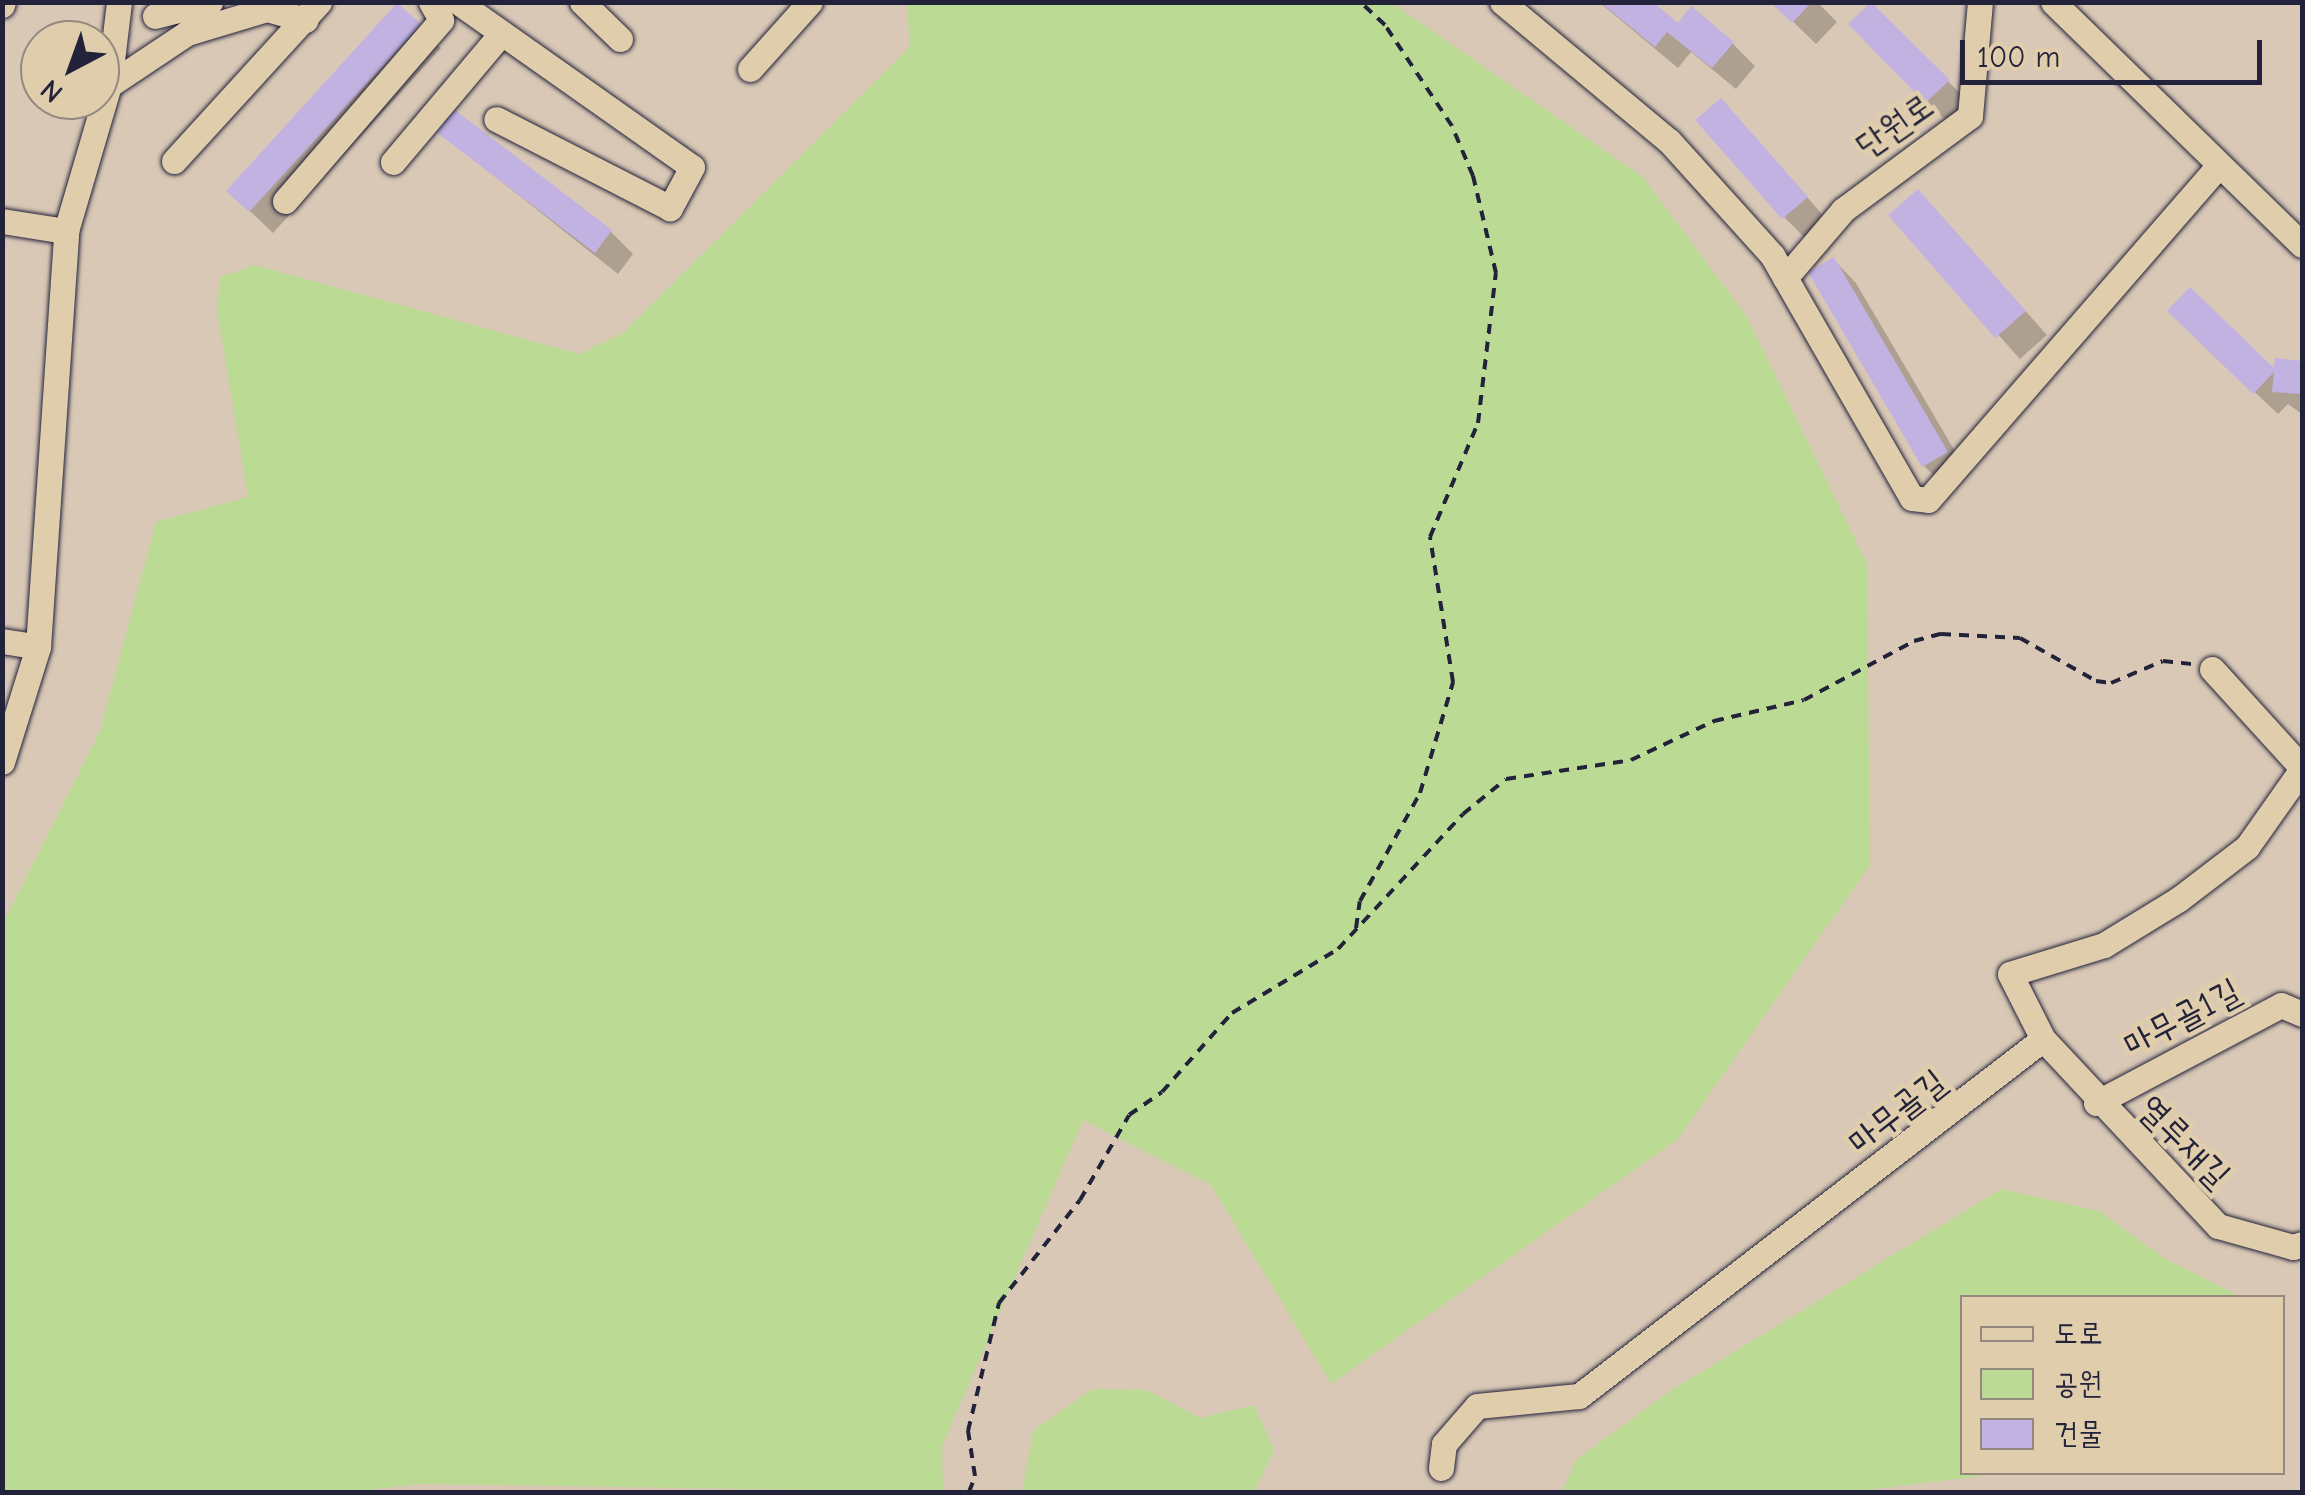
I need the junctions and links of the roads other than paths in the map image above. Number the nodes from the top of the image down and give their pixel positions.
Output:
1 (210, 2) edge
2 (431, 2) edge
3 (458, 2) edge
4 (582, 2) edge
5 (810, 2) edge
6 (1502, 2) edge
7 (1980, 2) edge
8 (2054, 2) edge
9 (312, 11) edge
10 (155, 16) dead end
11 (500, 36) junction
12 (620, 38) dead end
13 (750, 69) dead end
14 (120, 78) edge
15 (496, 119) dead end
16 (99, 120) edge
17 (174, 161) dead end
18 (393, 162) dead end
19 (2218, 166) junction
20 (285, 202) dead end
21 (2, 221) edge
22 (66, 231) junction
23 (2302, 245) edge
24 (1785, 278) junction
25 (2, 640) edge
26 (38, 647) junction
27 (2212, 669) road end
28 (2, 762) edge
29 (2302, 769) edge
30 (2302, 1014) edge
31 (2044, 1039) junction
32 (2096, 1102) junction
33 (2302, 1244) edge
34 (1441, 1468) dead end

1 - 10 street
2 - 20 street
3 - 11 street
4 - 12 street
5 - 13 street
6 - 24 street
7 - 24 street, 단원로
8 - 19 street
9 - 14 street
9 - 17 street
11 - 15 street
11 - 18 street
16 - 22 street
19 - 23 street
19 - 24 street
21 - 22 street
22 - 26 street
25 - 26 street
26 - 28 street
27 - 29 street
29 - 31 street
30 - 32 street, 마무골1길
31 - 32 street, 열루재길
31 - 34 street, 마무골길
32 - 33 street, 열루재길

